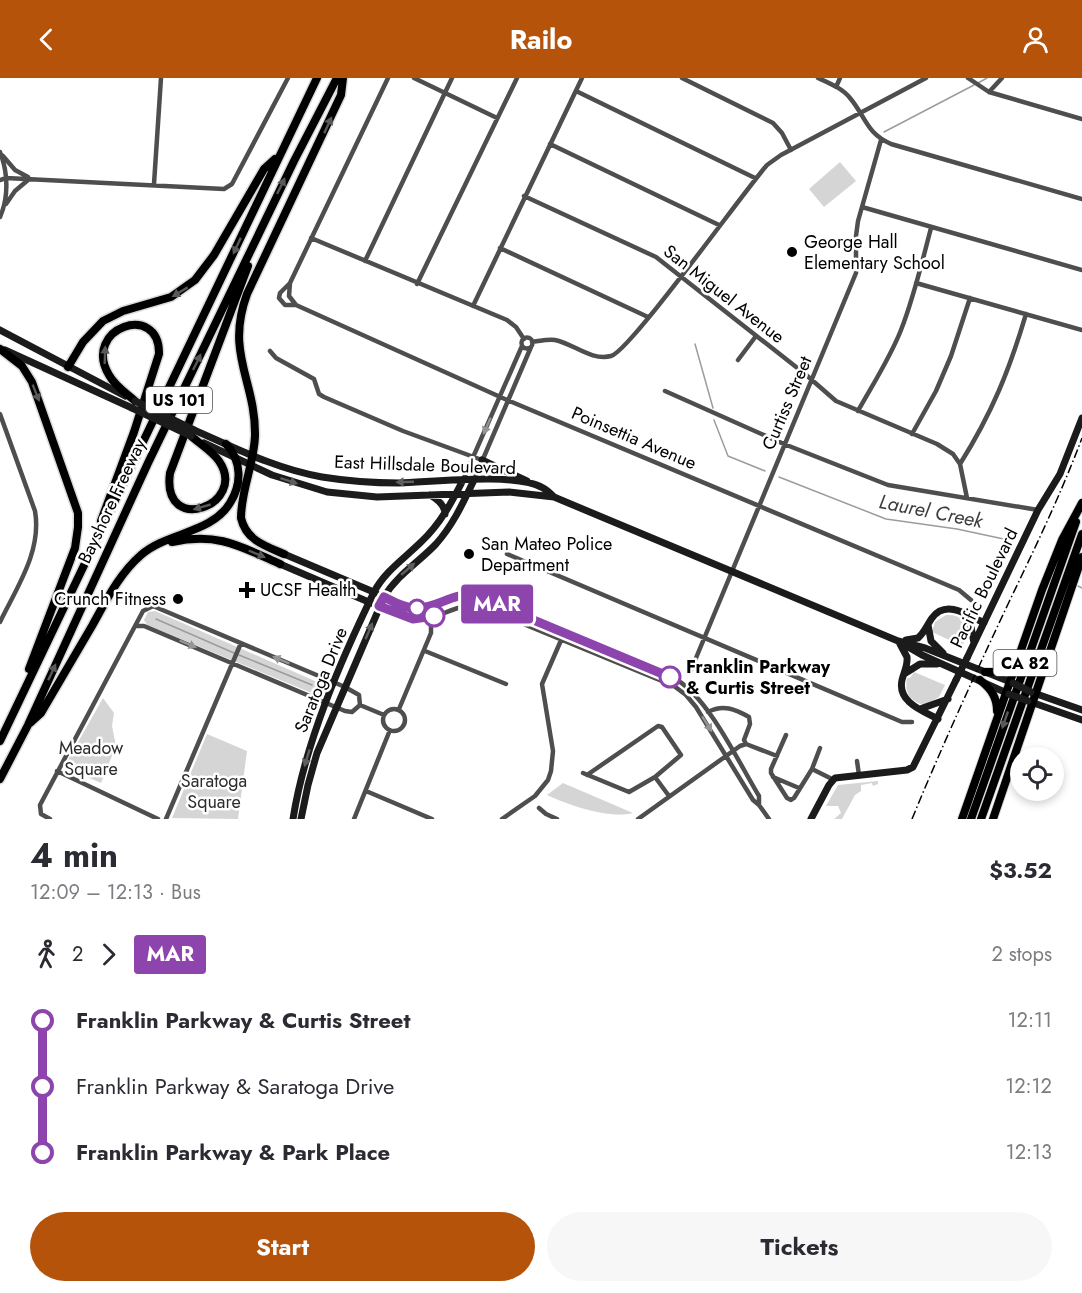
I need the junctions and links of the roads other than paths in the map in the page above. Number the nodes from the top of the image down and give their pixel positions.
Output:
1 (161, 78) edge
2 (288, 78) edge
3 (317, 78) edge
4 (337, 78) edge
5 (343, 78) edge
6 (388, 78) edge
7 (414, 78) edge
8 (452, 78) edge
9 (516, 78) edge
10 (582, 78) edge
11 (682, 78) edge
12 (818, 78) edge
13 (840, 78) edge
14 (926, 78) edge
15 (1002, 78) edge
16 (968, 79) edge
17 (836, 87) junction
18 (576, 91) junction
19 (989, 92) junction
20 (445, 93) junction
21 (859, 113) junction
22 (497, 118) junction
23 (1082, 119) edge
24 (881, 140) junction
25 (550, 144) junction
26 (791, 150) junction
27 (1, 152) edge
28 (280, 155) junction
29 (6, 178) junction
30 (30, 178) junction
31 (755, 178) junction
32 (0, 180) edge
33 (154, 184) junction
34 (524, 196) junction
35 (1082, 199) edge
36 (5, 206) junction
37 (862, 207) junction
38 (0, 217) edge
39 (719, 225) junction
40 (931, 228) junction
41 (258, 234) junction
42 (311, 238) junction
43 (500, 248) junction
44 (365, 261) junction
45 (1082, 270) edge
46 (680, 277) junction
47 (290, 283) junction
48 (916, 283) junction
49 (417, 284) junction
50 (970, 298) junction
51 (296, 305) junction
52 (473, 306) junction
53 (1026, 314) junction
54 (648, 317) junction
55 (0, 330) edge
56 (1082, 330) edge
57 (756, 336) junction
58 (524, 339) junction
59 (532, 345) junction
60 (522, 346) junction
61 (0, 349) edge
62 (270, 351) dead end
63 (738, 360) dead end
64 (68, 367) junction
65 (64, 376) junction
66 (812, 380) junction
67 (665, 392) dead end
68 (500, 396) junction
69 (507, 400) junction
70 (134, 405) junction
71 (858, 411) junction
72 (0, 414) edge
73 (1082, 418) edge
74 (192, 433) junction
75 (912, 434) junction
76 (226, 444) junction
77 (784, 444) junction
78 (253, 456) junction
79 (473, 456) junction
80 (238, 460) junction
81 (482, 460) junction
82 (960, 464) junction
83 (251, 466) junction
84 (464, 480) junction
85 (474, 480) junction
86 (532, 484) junction
87 (468, 493) junction
88 (457, 494) junction
89 (430, 495) junction
90 (554, 497) junction
91 (967, 498) junction
92 (759, 505) junction
93 (1082, 505) edge
94 (1038, 510) junction
95 (444, 514) junction
96 (1082, 534) edge
97 (284, 554) joint
98 (507, 554) dead end
99 (89, 556) junction
100 (1082, 557) edge
101 (279, 564) joint
102 (130, 566) junction
103 (730, 571) junction
104 (374, 592) junction
105 (384, 597) junction
106 (971, 600) dead end
107 (369, 602) junction
108 (379, 606) junction
109 (143, 611) junction
110 (966, 614) junction
111 (427, 618) junction
112 (0, 622) edge
113 (984, 623) junction
114 (928, 625) junction
115 (135, 626) junction
116 (144, 626) junction
117 (564, 632) junction
118 (704, 638) junction
119 (561, 639) junction
120 (898, 641) junction
121 (974, 643) junction
122 (241, 644) junction
123 (425, 651) junction
124 (1021, 651) junction
125 (950, 658) junction
126 (233, 661) junction
127 (947, 666) junction
128 (691, 670) dead end
129 (985, 672) junction
130 (904, 674) junction
131 (980, 680) junction
132 (335, 683) junction
133 (1011, 683) junction
134 (506, 684) dead end
135 (345, 687) junction
136 (1008, 693) junction
137 (1034, 693) junction
138 (948, 699) junction
139 (327, 703) junction
140 (1030, 703) junction
141 (360, 705) junction
142 (336, 708) junction
143 (399, 709) junction
144 (920, 709) junction
145 (1082, 710) edge
146 (708, 712) junction
147 (384, 715) junction
148 (997, 718) junction
149 (938, 719) junction
150 (1082, 720) edge
151 (9, 722) junction
152 (912, 722) dead end
153 (28, 725) junction
154 (390, 730) junction
155 (786, 735) dead end
156 (0, 741) edge
157 (746, 744) junction
158 (820, 748) dead end
159 (732, 750) junction
160 (726, 754) junction
161 (777, 756) junction
162 (857, 761) dead end
163 (812, 769) junction
164 (57, 771) junction
165 (859, 775) junction
166 (655, 777) junction
167 (773, 777) junction
168 (0, 779) edge
169 (832, 779) junction
170 (799, 788) junction
171 (366, 791) junction
172 (669, 796) junction
173 (759, 805) junction
174 (539, 808) dead end
175 (546, 814) junction
176 (50, 819) edge
177 (158, 819) edge
178 (166, 819) edge
179 (293, 819) edge
180 (302, 819) edge
181 (354, 819) edge
182 (432, 819) edge
183 (502, 819) edge
184 (550, 819) edge
185 (557, 819) edge
186 (638, 819) edge
187 (769, 819) edge
188 (811, 819) edge
189 (962, 819) edge
190 (970, 819) edge
191 (981, 819) edge
192 (993, 819) edge

1 - 33 street
2 - 33 street
3 - 28 highway, Bayshore Freeway / US 101
41 -> 4 highway, Bayshore Freeway / US 101
78 -> 5 highway
6 - 42 street
7 - 20 street
8 - 20 street
9 - 22 street
10 - 18 street
11 - 26 street
12 - 17 street
13 - 17 street
14 - 21 street
15 - 19 street
16 - 19 street
17 - 21 street
18 - 25 street
18 - 31 street
19 - 23 street
20 - 22 street
20 - 44 street
21 - 24 street
21 - 26 street
22 - 49 street
24 - 35 street
24 - 37 street, Curtiss Street
25 - 34 street
25 - 39 street
26 - 31 street
27 - 29 street
27 - 30 street
28 -> 64 highway
28 -> 99 highway, Bayshore Freeway / US 101
29 - 30 street
29 - 32 street
29 - 36 street
30 - 33 street
30 - 36 street
31 - 39 street
34 - 43 street
34 - 46 street, San Miguel Avenue
36 - 38 street
37 - 40 street
37 - 66 street, Curtiss Street
39 - 46 street
40 - 45 street
40 - 48 street
74 -> 41 highway
153 -> 41 highway, Bayshore Freeway / US 101
42 - 44 street
42 - 47 street
43 - 52 street
43 - 54 street
44 - 49 street
46 - 54 street
46 - 57 street, San Miguel Avenue
47 - 51 street, Poinsettia Avenue
47 - 51 street
48 - 50 street
48 - 71 street
49 - 52 street
50 - 53 street
50 - 75 street
51 - 68 street, Poinsettia Avenue
52 - 58 street
53 - 56 street
53 - 82 street
54 - 59 street
55 - 64 main road, East Hillsdale Boulevard
57 - 63 street
57 - 66 street, San Miguel Avenue
58 - 59 street
58 - 60 street
59 - 60 street
59 - 69 street, Saratoga Drive
60 - 68 street, Saratoga Drive
61 - 65 main road, East Hillsdale Boulevard
61 -> 151 highway
62 - 79 street
64 - 65 main road
64 - 70 main road, East Hillsdale Boulevard
65 - 70 main road, East Hillsdale Boulevard
66 - 71 street, San Miguel Avenue
66 - 77 street, Curtiss Street
67 - 77 street
68 - 69 street, Poinsettia Avenue
68 -> 79 street, Saratoga Drive
69 - 81 street, Saratoga Drive
69 - 92 street, Poinsettia Avenue
70 - 74 main road, East Hillsdale Boulevard, bridge
70 -> 99 highway
71 - 75 street, San Miguel Avenue
72 - 112 street
73 - 94 main road, Pacific Boulevard
74 - 76 main road, East Hillsdale Boulevard
74 - 80 main road, East Hillsdale Boulevard
75 - 82 street, San Miguel Avenue
76 - 78 main road, East Hillsdale Boulevard
76 - 80 highway
77 - 91 street
77 - 92 street, Curtiss Street
78 - 83 highway
84 -> 78 main road, East Hillsdale Boulevard
79 - 81 street
79 - 84 street, Saratoga Drive
80 - 83 main road, East Hillsdale Boulevard
80 - 102 highway
81 - 85 street, Saratoga Drive
81 - 86 main road
82 - 91 street
83 -> 89 main road, East Hillsdale Boulevard
83 - 97 highway
84 - 85 main road, East Hillsdale Boulevard
84 - 88 main road, Saratoga Drive
85 - 86 main road, East Hillsdale Boulevard
85 - 87 main road, Saratoga Drive
86 - 90 main road, East Hillsdale Boulevard
87 - 88 main road, East Hillsdale Boulevard
87 - 90 main road, East Hillsdale Boulevard
105 -> 87 main road, Saratoga Drive
88 - 89 main road, East Hillsdale Boulevard
88 - 95 main road, Saratoga Drive
89 - 95 main road
90 - 103 main road, East Hillsdale Boulevard
91 - 94 street
92 - 103 street, Curtiss Street
92 - 106 street, Poinsettia Avenue
93 - 124 main road
93 -> 190 main road, CA 82
94 - 113 main road, Pacific Boulevard
95 - 104 main road, Saratoga Drive
96 - 191 main road, CA 82
97 - 104 main road
98 - 118 street
99 - 151 highway, Bayshore Freeway / US 101
100 - 137 main road
102 -> 101 highway
101 - 107 main road
102 - 153 highway
103 - 118 street, Curtiss Street
103 - 120 main road, East Hillsdale Boulevard
104 - 105 main road
104 - 107 main road, Saratoga Drive
105 - 108 main road, Saratoga Drive
105 - 117 street
107 - 108 main road
107 - 132 main road, Saratoga Drive
108 - 111 street
135 -> 108 main road, Saratoga Drive
109 - 115 street
109 - 116 street
109 - 122 street
110 - 113 main road
110 - 114 main road
110 - 121 main road
111 - 119 street
111 - 123 street
113 - 121 main road, Pacific Boulevard
114 - 120 main road
114 - 125 main road
115 - 116 street
115 - 164 street
116 -> 126 street
117 - 119 street
117 - 146 street
118 - 128 street, Curtiss Street
118 - 152 street
119 -> 160 street
119 - 183 street
120 - 125 main road, East Hillsdale Boulevard
120 - 127 main road, East Hillsdale Boulevard
120 - 130 main road
121 - 138 main road, Pacific Boulevard, bridge
122 - 126 street
132 -> 122 street
123 - 134 street
123 - 143 street
124 - 129 main road
124 - 133 main road
125 - 129 main road, East Hillsdale Boulevard
126 - 139 street
126 - 178 street
127 - 130 main road
127 - 131 main road, East Hillsdale Boulevard
129 - 133 main road, East Hillsdale Boulevard
130 - 144 main road
131 - 136 main road, East Hillsdale Boulevard
131 - 148 main road
132 - 135 street
132 - 139 main road, Saratoga Drive
133 - 136 main road
133 - 137 main road, East Hillsdale Boulevard, bridge
135 - 141 street
135 - 142 main road, Saratoga Drive
136 - 140 main road, East Hillsdale Boulevard, bridge
136 - 148 main road
137 - 140 main road
137 - 145 main road, East Hillsdale Boulevard
138 - 144 main road
138 - 149 main road, Pacific Boulevard
139 - 142 street
139 -> 179 main road, Saratoga Drive
140 - 150 main road, East Hillsdale Boulevard
140 - 192 main road
141 - 142 street
141 - 147 street
142 - 180 main road, Saratoga Drive
143 - 147 street
143 - 154 street
144 - 149 main road
146 - 157 street
146 - 159 street
147 - 154 street
148 - 189 main road
149 - 165 main road, Pacific Boulevard
151 - 156 highway, Bayshore Freeway / US 101
153 - 168 highway, Bayshore Freeway / US 101
154 - 171 street
155 - 161 street
157 - 159 street
157 - 161 street
158 - 163 street
159 - 160 street
159 - 173 street
160 - 172 street
160 - 173 street
161 - 167 street
162 - 165 street
163 - 169 street
163 - 170 street
164 - 176 street
164 - 177 street
165 - 169 main road
166 - 166 street
166 - 172 street
167 - 170 street
167 - 170 street
169 - 188 main road
171 - 181 street
171 - 182 street
172 - 186 street
173 - 187 street
174 - 175 street
175 - 184 street
175 - 185 street

